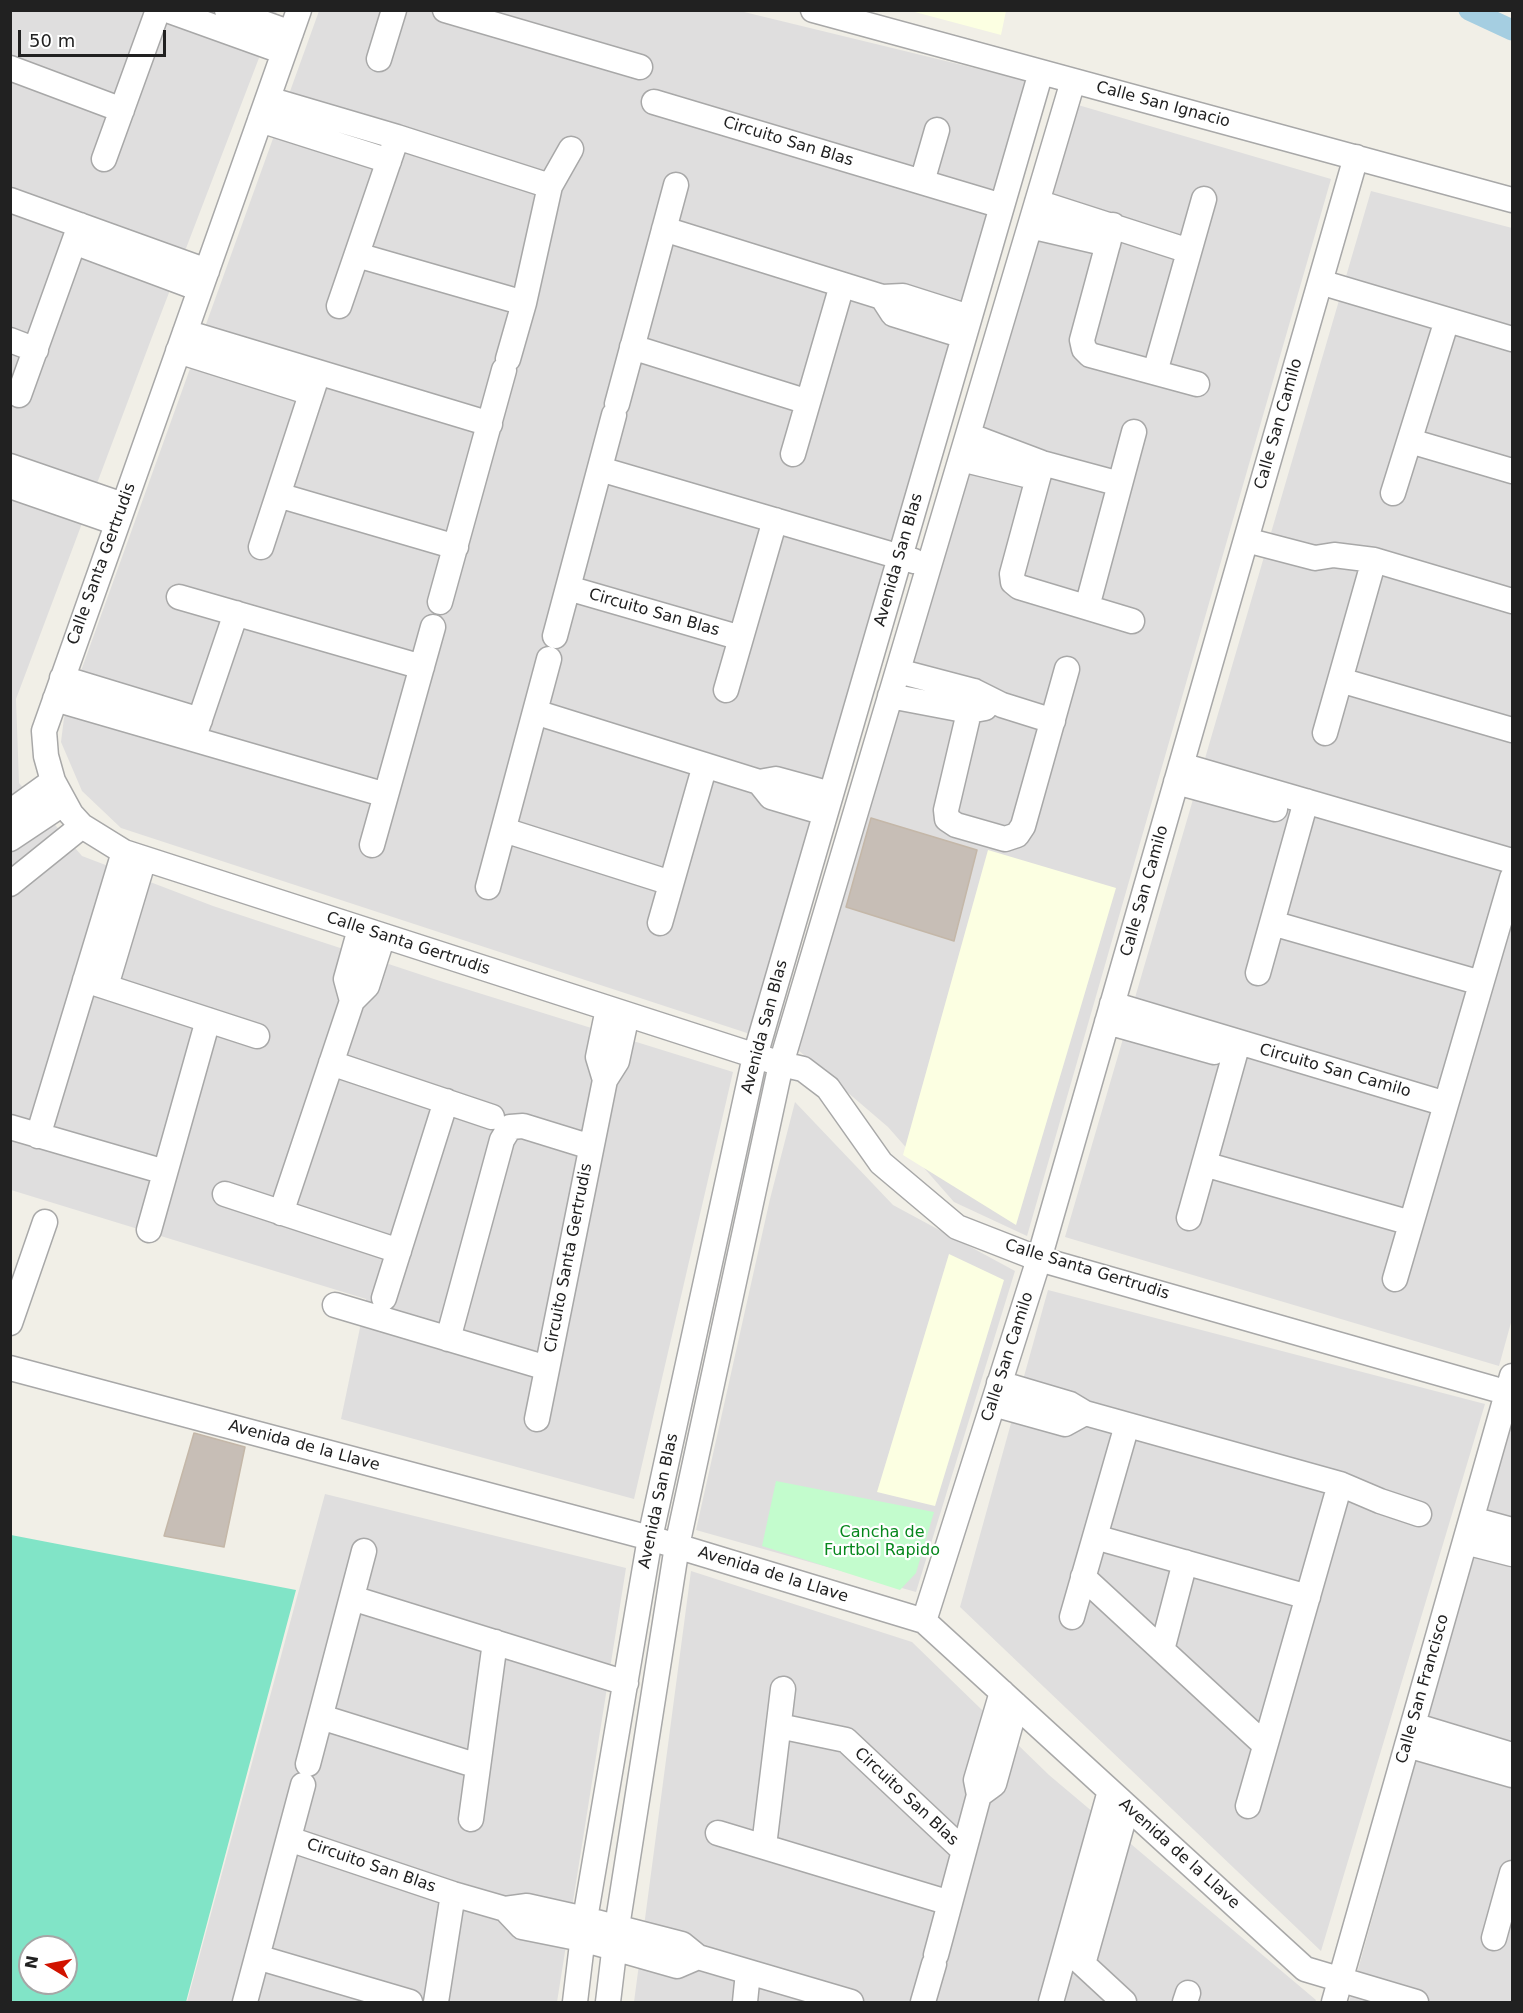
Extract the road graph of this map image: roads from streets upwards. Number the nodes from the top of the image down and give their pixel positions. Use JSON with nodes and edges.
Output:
{"nodes":[{"id":1,"x":158,"y":10,"type":"edge"},
{"id":2,"x":166,"y":10,"type":"edge"},
{"id":3,"x":227,"y":10,"type":"edge"},
{"id":4,"x":394,"y":10,"type":"edge"},
{"id":5,"x":445,"y":10,"type":"edge"},
{"id":6,"x":813,"y":10,"type":"edge"},
{"id":7,"x":291,"y":32,"type":"edge"},
{"id":8,"x":379,"y":59,"type":"dead end"},
{"id":9,"x":640,"y":67,"type":"dead end"},
{"id":10,"x":10,"y":68,"type":"edge"},
{"id":11,"x":1041,"y":72,"type":"junction"},
{"id":12,"x":1073,"y":81,"type":"junction"},
{"id":13,"x":654,"y":102,"type":"dead end"},
{"id":14,"x":122,"y":110,"type":"junction"},
{"id":15,"x":264,"y":110,"type":"junction"},
{"id":16,"x":937,"y":130,"type":"dead end"},
{"id":17,"x":397,"y":137,"type":"junction"},
{"id":18,"x":571,"y":149,"type":"dead end"},
{"id":19,"x":1356,"y":157,"type":"junction"},
{"id":20,"x":104,"y":159,"type":"dead end"},
{"id":21,"x":389,"y":160,"type":"junction"},
{"id":22,"x":922,"y":182,"type":"junction"},
{"id":23,"x":676,"y":185,"type":"dead end"},
{"id":24,"x":550,"y":186,"type":"junction"},
{"id":25,"x":1204,"y":199,"type":"dead end"},
{"id":26,"x":10,"y":200,"type":"edge"},
{"id":27,"x":1512,"y":200,"type":"edge"},
{"id":28,"x":1037,"y":202,"type":"junction"},
{"id":29,"x":1002,"y":206,"type":"junction"},
{"id":30,"x":1030,"y":226,"type":"junction"},
{"id":31,"x":664,"y":229,"type":"junction"},
{"id":32,"x":77,"y":234,"type":"junction"},
{"id":33,"x":1111,"y":235,"type":"junction"},
{"id":34,"x":1189,"y":251,"type":"junction"},
{"id":35,"x":357,"y":255,"type":"junction"},
{"id":36,"x":203,"y":280,"type":"junction"},
{"id":37,"x":842,"y":285,"type":"junction"},
{"id":38,"x":1318,"y":290,"type":"junction"},
{"id":39,"x":524,"y":303,"type":"junction"},
{"id":40,"x":339,"y":306,"type":"dead end"},
{"id":41,"x":967,"y":327,"type":"junction"},
{"id":42,"x":1444,"y":327,"type":"junction"},
{"id":43,"x":1512,"y":339,"type":"edge"},
{"id":44,"x":10,"y":340,"type":"edge"},
{"id":45,"x":181,"y":342,"type":"junction"},
{"id":46,"x":632,"y":347,"type":"junction"},
{"id":47,"x":36,"y":350,"type":"junction"},
{"id":48,"x":1155,"y":372,"type":"junction"},
{"id":49,"x":315,"y":383,"type":"junction"},
{"id":50,"x":1197,"y":384,"type":"dead end"},
{"id":51,"x":20,"y":395,"type":"dead end"},
{"id":52,"x":808,"y":402,"type":"junction"},
{"id":53,"x":490,"y":424,"type":"junction"},
{"id":54,"x":1134,"y":432,"type":"dead end"},
{"id":55,"x":968,"y":435,"type":"junction"},
{"id":56,"x":1410,"y":441,"type":"junction"},
{"id":57,"x":793,"y":454,"type":"dead end"},
{"id":58,"x":961,"y":459,"type":"junction"},
{"id":59,"x":10,"y":466,"type":"edge"},
{"id":60,"x":600,"y":469,"type":"junction"},
{"id":61,"x":1040,"y":470,"type":"junction"},
{"id":62,"x":1512,"y":471,"type":"edge"},
{"id":63,"x":1120,"y":484,"type":"junction"},
{"id":64,"x":10,"y":486,"type":"edge"},
{"id":65,"x":1393,"y":493,"type":"dead end"},
{"id":66,"x":278,"y":495,"type":"junction"},
{"id":67,"x":120,"y":514,"type":"junction"},
{"id":68,"x":772,"y":528,"type":"junction"},
{"id":69,"x":1248,"y":532,"type":"junction"},
{"id":70,"x":261,"y":547,"type":"dead end"},
{"id":71,"x":456,"y":547,"type":"junction"},
{"id":72,"x":1374,"y":560,"type":"junction"},
{"id":73,"x":897,"y":564,"type":"junction"},
{"id":74,"x":927,"y":573,"type":"junction"},
{"id":75,"x":568,"y":588,"type":"junction"},
{"id":76,"x":179,"y":597,"type":"dead end"},
{"id":77,"x":1512,"y":601,"type":"edge"},
{"id":78,"x":441,"y":602,"type":"dead end"},
{"id":79,"x":1086,"y":607,"type":"junction"},
{"id":80,"x":236,"y":613,"type":"junction"},
{"id":81,"x":1132,"y":621,"type":"dead end"},
{"id":82,"x":433,"y":627,"type":"dead end"},
{"id":83,"x":555,"y":636,"type":"dead end"},
{"id":84,"x":741,"y":638,"type":"junction"},
{"id":85,"x":549,"y":659,"type":"dead end"},
{"id":86,"x":422,"y":667,"type":"junction"},
{"id":87,"x":1067,"y":669,"type":"dead end"},
{"id":88,"x":898,"y":671,"type":"junction"},
{"id":89,"x":1340,"y":680,"type":"junction"},
{"id":90,"x":58,"y":688,"type":"junction"},
{"id":91,"x":726,"y":690,"type":"dead end"},
{"id":92,"x":890,"y":696,"type":"junction"},
{"id":93,"x":972,"y":701,"type":"junction"},
{"id":94,"x":535,"y":712,"type":"junction"},
{"id":95,"x":1053,"y":721,"type":"junction"},
{"id":96,"x":197,"y":729,"type":"junction"},
{"id":97,"x":1512,"y":730,"type":"edge"},
{"id":98,"x":1325,"y":733,"type":"dead end"},
{"id":99,"x":705,"y":765,"type":"junction"},
{"id":100,"x":1178,"y":773,"type":"junction"},
{"id":101,"x":53,"y":781,"type":"junction"},
{"id":102,"x":386,"y":795,"type":"junction"},
{"id":103,"x":828,"y":803,"type":"junction"},
{"id":104,"x":1304,"y":808,"type":"junction"},
{"id":105,"x":10,"y":812,"type":"edge"},
{"id":106,"x":72,"y":814,"type":"junction"},
{"id":107,"x":504,"y":830,"type":"junction"},
{"id":108,"x":10,"y":839,"type":"edge"},
{"id":109,"x":372,"y":845,"type":"dead end"},
{"id":110,"x":134,"y":856,"type":"junction"},
{"id":111,"x":1512,"y":861,"type":"edge"},
{"id":112,"x":10,"y":863,"type":"edge"},
{"id":113,"x":1512,"y":878,"type":"edge"},
{"id":114,"x":671,"y":883,"type":"junction"},
{"id":115,"x":10,"y":884,"type":"edge"},
{"id":116,"x":488,"y":887,"type":"dead end"},
{"id":117,"x":660,"y":923,"type":"dead end"},
{"id":118,"x":1272,"y":923,"type":"junction"},
{"id":119,"x":360,"y":929,"type":"junction"},
{"id":120,"x":383,"y":936,"type":"junction"},
{"id":121,"x":1258,"y":973,"type":"dead end"},
{"id":122,"x":96,"y":983,"type":"junction"},
{"id":123,"x":1481,"y":983,"type":"junction"},
{"id":124,"x":352,"y":1001,"type":"junction"},
{"id":125,"x":617,"y":1012,"type":"junction"},
{"id":126,"x":1109,"y":1013,"type":"junction"},
{"id":127,"x":208,"y":1020,"type":"junction"},
{"id":128,"x":257,"y":1036,"type":"dead end"},
{"id":129,"x":1236,"y":1050,"type":"junction"},
{"id":130,"x":754,"y":1056,"type":"junction"},
{"id":131,"x":331,"y":1063,"type":"junction"},
{"id":132,"x":781,"y":1064,"type":"junction"},
{"id":133,"x":446,"y":1101,"type":"junction"},
{"id":134,"x":1446,"y":1104,"type":"junction"},
{"id":135,"x":492,"y":1117,"type":"dead end"},
{"id":136,"x":10,"y":1127,"type":"edge"},
{"id":137,"x":38,"y":1136,"type":"junction"},
{"id":138,"x":591,"y":1147,"type":"junction"},
{"id":139,"x":1204,"y":1164,"type":"junction"},
{"id":140,"x":165,"y":1172,"type":"junction"},
{"id":141,"x":225,"y":1194,"type":"dead end"},
{"id":142,"x":281,"y":1213,"type":"junction"},
{"id":143,"x":1190,"y":1218,"type":"dead end"},
{"id":144,"x":45,"y":1222,"type":"dead end"},
{"id":145,"x":1411,"y":1223,"type":"junction"},
{"id":146,"x":149,"y":1230,"type":"dead end"},
{"id":147,"x":399,"y":1251,"type":"junction"},
{"id":148,"x":1039,"y":1259,"type":"junction"},
{"id":149,"x":1395,"y":1278,"type":"dead end"},
{"id":150,"x":384,"y":1298,"type":"dead end"},
{"id":151,"x":335,"y":1305,"type":"dead end"},
{"id":152,"x":10,"y":1323,"type":"edge"},
{"id":153,"x":448,"y":1339,"type":"junction"},
{"id":154,"x":10,"y":1368,"type":"edge"},
{"id":155,"x":546,"y":1368,"type":"junction"},
{"id":156,"x":1511,"y":1387,"type":"edge"},
{"id":157,"x":996,"y":1394,"type":"junction"},
{"id":158,"x":537,"y":1419,"type":"dead end"},
{"id":159,"x":1127,"y":1425,"type":"junction"},
{"id":160,"x":1340,"y":1484,"type":"junction"},
{"id":161,"x":1419,"y":1514,"type":"dead end"},
{"id":162,"x":1469,"y":1530,"type":"junction"},
{"id":163,"x":1512,"y":1530,"type":"edge"},
{"id":164,"x":1095,"y":1537,"type":"junction"},
{"id":165,"x":650,"y":1538,"type":"junction"},
{"id":166,"x":677,"y":1546,"type":"junction"},
{"id":167,"x":364,"y":1551,"type":"dead end"},
{"id":168,"x":1512,"y":1554,"type":"edge"},
{"id":169,"x":1185,"y":1562,"type":"junction"},
{"id":170,"x":1083,"y":1577,"type":"junction"},
{"id":171,"x":1308,"y":1597,"type":"junction"},
{"id":172,"x":352,"y":1598,"type":"junction"},
{"id":173,"x":1071,"y":1617,"type":"dead end"},
{"id":174,"x":924,"y":1621,"type":"junction"},
{"id":175,"x":495,"y":1642,"type":"junction"},
{"id":176,"x":1162,"y":1650,"type":"junction"},
{"id":177,"x":626,"y":1683,"type":"junction"},
{"id":178,"x":783,"y":1689,"type":"dead end"},
{"id":179,"x":1009,"y":1698,"type":"junction"},
{"id":180,"x":321,"y":1717,"type":"junction"},
{"id":181,"x":779,"y":1726,"type":"junction"},
{"id":182,"x":1410,"y":1735,"type":"junction"},
{"id":183,"x":1265,"y":1745,"type":"junction"},
{"id":184,"x":1512,"y":1755,"type":"edge"},
{"id":185,"x":478,"y":1766,"type":"junction"},
{"id":186,"x":1512,"y":1775,"type":"edge"},
{"id":187,"x":1110,"y":1791,"type":"junction"},
{"id":188,"x":1248,"y":1806,"type":"dead end"},
{"id":189,"x":1127,"y":1807,"type":"junction"},
{"id":190,"x":471,"y":1819,"type":"dead end"},
{"id":191,"x":718,"y":1833,"type":"dead end"},
{"id":192,"x":288,"y":1839,"type":"junction"},
{"id":193,"x":764,"y":1846,"type":"junction"},
{"id":194,"x":964,"y":1851,"type":"junction"},
{"id":195,"x":1511,"y":1885,"type":"edge"},
{"id":196,"x":453,"y":1894,"type":"junction"},
{"id":197,"x":950,"y":1903,"type":"junction"},
{"id":198,"x":584,"y":1929,"type":"junction"},
{"id":199,"x":616,"y":1938,"type":"junction"},
{"id":200,"x":1494,"y":1938,"type":"dead end"},
{"id":201,"x":1075,"y":1956,"type":"junction"},
{"id":202,"x":257,"y":1957,"type":"junction"},
{"id":203,"x":748,"y":1972,"type":"junction"},
{"id":204,"x":1337,"y":1991,"type":"edge"},
{"id":205,"x":245,"y":2002,"type":"edge"},
{"id":206,"x":410,"y":2002,"type":"edge"},
{"id":207,"x":436,"y":2002,"type":"edge"},
{"id":208,"x":575,"y":2002,"type":"edge"},
{"id":209,"x":608,"y":2002,"type":"edge"},
{"id":210,"x":744,"y":2002,"type":"edge"},
{"id":211,"x":851,"y":2002,"type":"edge"},
{"id":212,"x":923,"y":2002,"type":"edge"},
{"id":213,"x":1051,"y":2002,"type":"edge"},
{"id":214,"x":1125,"y":2002,"type":"edge"},
{"id":215,"x":1416,"y":2002,"type":"edge"}],
"edges":[{"from":1,"to":14,"type":"street"},
{"from":2,"to":7,"type":"street"},
{"from":3,"to":7,"type":"street"},
{"from":4,"to":8,"type":"street"},
{"from":5,"to":9,"type":"street"},
{"from":6,"to":11,"type":"street","name":"Calle San Ignacio"},
{"from":7,"to":15,"type":"street","name":"Calle Santa Gertrudis"},
{"from":10,"to":14,"type":"street"},
{"from":11,"to":12,"type":"street","name":"Calle San Ignacio"},
{"from":11,"to":29,"type":"street","name":"Avenida San Blas"},
{"from":12,"to":19,"type":"street","name":"Calle San Ignacio"},
{"from":12,"to":28,"type":"street","name":"Avenida San Blas"},
{"from":13,"to":22,"type":"street","name":"Circuito San Blas"},
{"from":14,"to":20,"type":"street"},
{"from":15,"to":17,"type":"street"},
{"from":15,"to":21,"type":"street"},
{"from":15,"to":36,"type":"street","name":"Calle Santa Gertrudis"},
{"from":16,"to":22,"type":"street"},
{"from":17,"to":21,"type":"street"},
{"from":17,"to":24,"type":"street"},
{"from":18,"to":24,"type":"street"},
{"from":19,"to":27,"type":"street","name":"Calle San Ignacio"},
{"from":19,"to":38,"type":"street","name":"Calle San Camilo"},
{"from":21,"to":35,"type":"street"},
{"from":22,"to":29,"type":"street","name":"Circuito San Blas"},
{"from":23,"to":31,"type":"street","name":"Circuito San Blas"},
{"from":24,"to":39,"type":"street"},
{"from":25,"to":34,"type":"street"},
{"from":26,"to":32,"type":"street"},
{"from":28,"to":30,"type":"street","name":"Avenida San Blas"},
{"from":28,"to":33,"type":"street"},
{"from":29,"to":41,"type":"street","name":"Avenida San Blas"},
{"from":30,"to":33,"type":"street"},
{"from":30,"to":55,"type":"street","name":"Avenida San Blas"},
{"from":31,"to":37,"type":"street"},
{"from":31,"to":46,"type":"street","name":"Circuito San Blas"},
{"from":32,"to":36,"type":"street"},
{"from":32,"to":47,"type":"street"},
{"from":33,"to":34,"type":"street"},
{"from":33,"to":48,"type":"street"},
{"from":34,"to":48,"type":"street"},
{"from":35,"to":39,"type":"street"},
{"from":35,"to":40,"type":"street"},
{"from":36,"to":45,"type":"street","name":"Calle Santa Gertrudis"},
{"from":37,"to":41,"type":"street"},
{"from":37,"to":52,"type":"street"},
{"from":38,"to":42,"type":"street"},
{"from":38,"to":69,"type":"street","name":"Calle San Camilo"},
{"from":39,"to":53,"type":"street"},
{"from":41,"to":73,"type":"street","name":"Avenida San Blas"},
{"from":42,"to":43,"type":"street"},
{"from":42,"to":56,"type":"street"},
{"from":44,"to":47,"type":"street"},
{"from":45,"to":49,"type":"street"},
{"from":45,"to":67,"type":"street","name":"Calle Santa Gertrudis"},
{"from":46,"to":52,"type":"street"},
{"from":46,"to":60,"type":"street","name":"Circuito San Blas"},
{"from":47,"to":51,"type":"street"},
{"from":48,"to":50,"type":"street"},
{"from":49,"to":53,"type":"street"},
{"from":49,"to":66,"type":"street"},
{"from":52,"to":57,"type":"street"},
{"from":53,"to":71,"type":"street"},
{"from":54,"to":63,"type":"street"},
{"from":55,"to":58,"type":"street","name":"Avenida San Blas"},
{"from":55,"to":61,"type":"street"},
{"from":56,"to":62,"type":"street"},
{"from":56,"to":65,"type":"street"},
{"from":58,"to":61,"type":"street"},
{"from":58,"to":74,"type":"street","name":"Avenida San Blas"},
{"from":59,"to":67,"type":"street"},
{"from":60,"to":68,"type":"street"},
{"from":60,"to":75,"type":"street","name":"Circuito San Blas"},
{"from":61,"to":63,"type":"street"},
{"from":61,"to":79,"type":"street"},
{"from":63,"to":79,"type":"street"},
{"from":64,"to":67,"type":"street"},
{"from":66,"to":70,"type":"street"},
{"from":66,"to":71,"type":"street"},
{"from":67,"to":90,"type":"street","name":"Calle Santa Gertrudis"},
{"from":68,"to":73,"type":"street"},
{"from":68,"to":84,"type":"street","name":"Circuito San Blas"},
{"from":69,"to":72,"type":"street"},
{"from":69,"to":100,"type":"street","name":"Calle San Camilo"},
{"from":71,"to":78,"type":"street"},
{"from":72,"to":77,"type":"street"},
{"from":72,"to":89,"type":"street"},
{"from":73,"to":74,"type":"street"},
{"from":73,"to":103,"type":"street","name":"Avenida San Blas"},
{"from":74,"to":88,"type":"street","name":"Avenida San Blas"},
{"from":75,"to":83,"type":"street","name":"Circuito San Blas"},
{"from":75,"to":84,"type":"street","name":"Circuito San Blas"},
{"from":76,"to":80,"type":"street"},
{"from":79,"to":81,"type":"street"},
{"from":80,"to":86,"type":"street"},
{"from":80,"to":96,"type":"street"},
{"from":82,"to":86,"type":"street"},
{"from":84,"to":91,"type":"street","name":"Circuito San Blas"},
{"from":85,"to":94,"type":"street"},
{"from":86,"to":102,"type":"street"},
{"from":87,"to":95,"type":"street"},
{"from":88,"to":92,"type":"street","name":"Avenida San Blas"},
{"from":88,"to":93,"type":"street"},
{"from":89,"to":97,"type":"street"},
{"from":89,"to":98,"type":"street"},
{"from":90,"to":96,"type":"street"},
{"from":90,"to":101,"type":"street","name":"Calle Santa Gertrudis"},
{"from":92,"to":93,"type":"street"},
{"from":92,"to":132,"type":"street","name":"Avenida San Blas"},
{"from":93,"to":95,"type":"street"},
{"from":93,"to":95,"type":"street"},
{"from":94,"to":99,"type":"street"},
{"from":94,"to":107,"type":"street"},
{"from":96,"to":102,"type":"street"},
{"from":99,"to":103,"type":"street"},
{"from":99,"to":114,"type":"street"},
{"from":100,"to":104,"type":"street"},
{"from":100,"to":126,"type":"street","name":"Calle San Camilo"},
{"from":101,"to":105,"type":"street"},
{"from":101,"to":106,"type":"street","name":"Calle Santa Gertrudis"},
{"from":102,"to":109,"type":"street"},
{"from":103,"to":130,"type":"street","name":"Avenida San Blas"},
{"from":104,"to":111,"type":"street"},
{"from":104,"to":118,"type":"street"},
{"from":106,"to":108,"type":"street"},
{"from":106,"to":110,"type":"street","name":"Calle Santa Gertrudis"},
{"from":106,"to":112,"type":"street"},
{"from":106,"to":115,"type":"street"},
{"from":107,"to":114,"type":"street"},
{"from":107,"to":116,"type":"street"},
{"from":110,"to":119,"type":"street","name":"Calle Santa Gertrudis"},
{"from":110,"to":122,"type":"street"},
{"from":113,"to":123,"type":"street"},
{"from":114,"to":117,"type":"street"},
{"from":118,"to":121,"type":"street"},
{"from":118,"to":123,"type":"street"},
{"from":119,"to":120,"type":"street","name":"Calle Santa Gertrudis"},
{"from":119,"to":124,"type":"street"},
{"from":120,"to":124,"type":"street"},
{"from":120,"to":125,"type":"street","name":"Calle Santa Gertrudis"},
{"from":122,"to":127,"type":"street"},
{"from":122,"to":137,"type":"street"},
{"from":123,"to":134,"type":"street"},
{"from":124,"to":131,"type":"street"},
{"from":125,"to":130,"type":"street","name":"Calle Santa Gertrudis"},
{"from":125,"to":138,"type":"street","name":"Circuito Santa Gertrudis"},
{"from":126,"to":129,"type":"street","name":"Circuito San Camilo"},
{"from":126,"to":148,"type":"street","name":"Calle San Camilo"},
{"from":127,"to":128,"type":"street"},
{"from":127,"to":140,"type":"street"},
{"from":129,"to":134,"type":"street","name":"Circuito San Camilo"},
{"from":129,"to":139,"type":"street","name":"Circuito San Camilo"},
{"from":130,"to":132,"type":"street","name":"Calle Santa Gertrudis"},
{"from":130,"to":165,"type":"street","name":"Avenida San Blas"},
{"from":131,"to":133,"type":"street"},
{"from":131,"to":142,"type":"street"},
{"from":132,"to":148,"type":"street","name":"Calle Santa Gertrudis"},
{"from":132,"to":166,"type":"street","name":"Avenida San Blas"},
{"from":133,"to":135,"type":"street"},
{"from":133,"to":147,"type":"street"},
{"from":134,"to":145,"type":"street"},
{"from":136,"to":137,"type":"street"},
{"from":137,"to":140,"type":"street"},
{"from":138,"to":153,"type":"street","name":"Circuito Santa Gertrudis"},
{"from":138,"to":155,"type":"street","name":"Circuito Santa Gertrudis"},
{"from":139,"to":143,"type":"street","name":"Circuito San Camilo"},
{"from":139,"to":145,"type":"street"},
{"from":140,"to":146,"type":"street"},
{"from":141,"to":142,"type":"street"},
{"from":142,"to":147,"type":"street"},
{"from":144,"to":152,"type":"street"},
{"from":145,"to":149,"type":"street"},
{"from":147,"to":150,"type":"street"},
{"from":148,"to":156,"type":"street","name":"Calle Santa Gertrudis"},
{"from":148,"to":157,"type":"street","name":"Calle San Camilo"},
{"from":151,"to":153,"type":"street","name":"Circuito Santa Gertrudis"},
{"from":153,"to":155,"type":"street","name":"Circuito Santa Gertrudis"},
{"from":154,"to":165,"type":"street","name":"Avenida de la Llave"},
{"from":155,"to":158,"type":"street","name":"Circuito Santa Gertrudis"},
{"from":156,"to":162,"type":"street","name":"Calle San Francisco"},
{"from":157,"to":159,"type":"street"},
{"from":157,"to":174,"type":"street","name":"Calle San Camilo"},
{"from":159,"to":160,"type":"street"},
{"from":159,"to":164,"type":"street"},
{"from":160,"to":161,"type":"street"},
{"from":160,"to":171,"type":"street"},
{"from":162,"to":163,"type":"street"},
{"from":162,"to":168,"type":"street"},
{"from":162,"to":182,"type":"street","name":"Calle San Francisco"},
{"from":164,"to":169,"type":"street"},
{"from":164,"to":170,"type":"street"},
{"from":165,"to":166,"type":"street","name":"Avenida de la Llave"},
{"from":165,"to":177,"type":"street","name":"Avenida San Blas"},
{"from":166,"to":174,"type":"street","name":"Avenida de la Llave"},
{"from":166,"to":199,"type":"street","name":"Avenida San Blas"},
{"from":167,"to":172,"type":"street","name":"Circuito San Blas"},
{"from":169,"to":171,"type":"street"},
{"from":169,"to":176,"type":"street"},
{"from":170,"to":173,"type":"street"},
{"from":170,"to":176,"type":"street"},
{"from":171,"to":183,"type":"street"},
{"from":172,"to":175,"type":"street"},
{"from":172,"to":180,"type":"street","name":"Circuito San Blas"},
{"from":174,"to":179,"type":"street","name":"Avenida de la Llave"},
{"from":175,"to":177,"type":"street"},
{"from":175,"to":185,"type":"street"},
{"from":176,"to":183,"type":"street"},
{"from":177,"to":198,"type":"street","name":"Avenida San Blas"},
{"from":178,"to":181,"type":"street"},
{"from":179,"to":187,"type":"street","name":"Avenida de la Llave"},
{"from":179,"to":194,"type":"street","name":"Circuito San Blas"},
{"from":180,"to":185,"type":"street"},
{"from":180,"to":192,"type":"street","name":"Circuito San Blas"},
{"from":181,"to":193,"type":"street"},
{"from":181,"to":194,"type":"street","name":"Circuito San Blas"},
{"from":182,"to":184,"type":"street"},
{"from":182,"to":186,"type":"street"},
{"from":182,"to":204,"type":"street","name":"Calle San Francisco"},
{"from":183,"to":188,"type":"street"},
{"from":185,"to":190,"type":"street"},
{"from":187,"to":189,"type":"street","name":"Avenida de la Llave"},
{"from":187,"to":201,"type":"street"},
{"from":189,"to":201,"type":"street"},
{"from":189,"to":204,"type":"street","name":"Avenida de la Llave"},
{"from":191,"to":193,"type":"street"},
{"from":192,"to":196,"type":"street","name":"Circuito San Blas"},
{"from":192,"to":202,"type":"street","name":"Circuito San Blas"},
{"from":193,"to":197,"type":"street"},
{"from":194,"to":197,"type":"street","name":"Circuito San Blas"},
{"from":195,"to":200,"type":"street"},
{"from":196,"to":198,"type":"street","name":"Circuito San Blas"},
{"from":196,"to":207,"type":"street","name":"Circuito San Blas"},
{"from":197,"to":212,"type":"street","name":"Circuito San Blas"},
{"from":198,"to":199,"type":"street","name":"Circuito San Blas"},
{"from":198,"to":208,"type":"street","name":"Avenida San Blas"},
{"from":199,"to":203,"type":"street","name":"Circuito San Blas"},
{"from":199,"to":209,"type":"street","name":"Avenida San Blas"},
{"from":201,"to":213,"type":"street"},
{"from":201,"to":214,"type":"street"},
{"from":202,"to":205,"type":"street","name":"Circuito San Blas"},
{"from":202,"to":206,"type":"street"},
{"from":203,"to":210,"type":"street"},
{"from":203,"to":211,"type":"street","name":"Circuito San Blas"},
{"from":204,"to":215,"type":"street","name":"Avenida de la Llave"}]}
